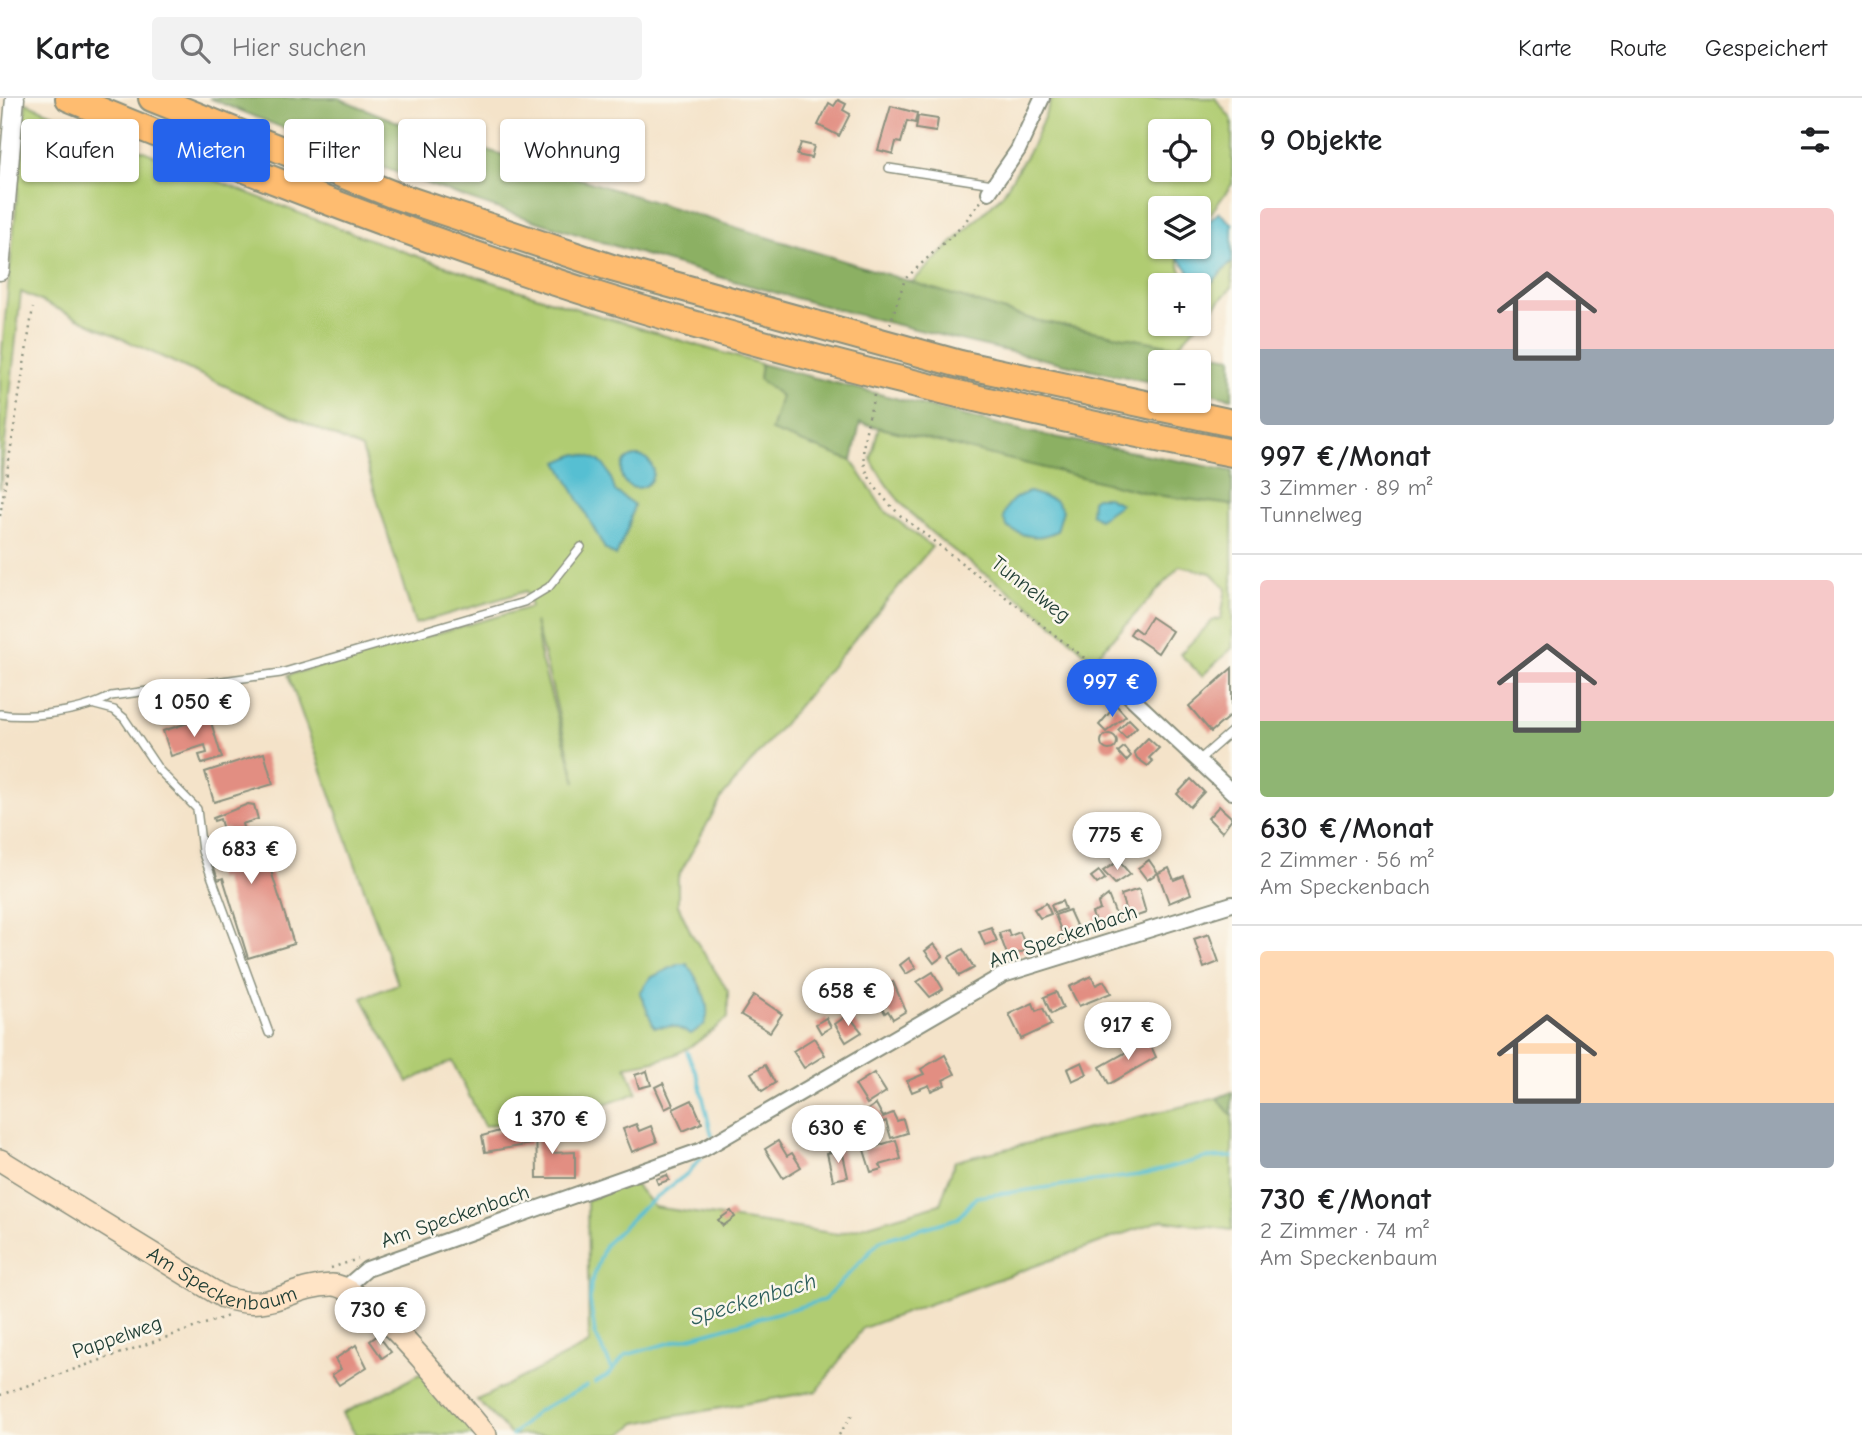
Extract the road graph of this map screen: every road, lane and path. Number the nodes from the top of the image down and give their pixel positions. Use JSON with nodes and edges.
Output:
{"nodes":[{"id":1,"x":69,"y":98,"type":"edge"},
{"id":2,"x":152,"y":98,"type":"edge"},
{"id":3,"x":1042,"y":98,"type":"edge"},
{"id":4,"x":14,"y":104,"type":"edge"},
{"id":5,"x":889,"y":168,"type":"dead end"},
{"id":6,"x":991,"y":188,"type":"junction"},
{"id":7,"x":0,"y":271,"type":"edge"},
{"id":8,"x":33,"y":308,"type":"dead end"},
{"id":9,"x":890,"y":324,"type":"dead end"},
{"id":10,"x":874,"y":395,"type":"dead end"},
{"id":11,"x":1232,"y":423,"type":"edge"},
{"id":12,"x":1232,"y":453,"type":"edge"},
{"id":13,"x":0,"y":516,"type":"edge"},
{"id":14,"x":581,"y":547,"type":"dead end"},
{"id":15,"x":1105,"y":674,"type":"joint"},
{"id":16,"x":95,"y":705,"type":"junction"},
{"id":17,"x":0,"y":714,"type":"edge"},
{"id":18,"x":1232,"y":731,"type":"edge"},
{"id":19,"x":1198,"y":761,"type":"junction"},
{"id":20,"x":1232,"y":792,"type":"edge"},
{"id":21,"x":1232,"y":904,"type":"edge"},
{"id":22,"x":269,"y":1033,"type":"dead end"},
{"id":23,"x":0,"y":1160,"type":"edge"},
{"id":24,"x":348,"y":1263,"type":"dead end"},
{"id":25,"x":324,"y":1270,"type":"dead end"},
{"id":26,"x":346,"y":1287,"type":"junction"},
{"id":27,"x":240,"y":1303,"type":"junction"},
{"id":28,"x":0,"y":1395,"type":"edge"},
{"id":29,"x":854,"y":1412,"type":"dead end"},
{"id":30,"x":486,"y":1435,"type":"edge"},
{"id":31,"x":839,"y":1435,"type":"edge"}],
"edges":[{"from":1,"to":12,"type":"highway"},
{"from":2,"to":11,"type":"highway"},
{"from":3,"to":6,"type":"street"},
{"from":4,"to":7,"type":"street"},
{"from":5,"to":6,"type":"lane"},
{"from":6,"to":9,"type":"path"},
{"from":8,"to":13,"type":"path"},
{"from":10,"to":15,"type":"path","name":"Tunnelweg"},
{"from":14,"to":16,"type":"lane"},
{"from":15,"to":19,"type":"street"},
{"from":16,"to":17,"type":"lane"},
{"from":16,"to":22,"type":"lane"},
{"from":18,"to":19,"type":"lane"},
{"from":19,"to":20,"type":"street"},
{"from":21,"to":26,"type":"street","name":"Am Speckenbach"},
{"from":23,"to":27,"type":"main road","name":"Am Speckenbaum"},
{"from":24,"to":25,"type":"path"},
{"from":26,"to":27,"type":"main road","name":"Am Speckenbaum"},
{"from":26,"to":30,"type":"main road"},
{"from":27,"to":28,"type":"path","name":"Pappelweg"},
{"from":29,"to":31,"type":"path"}]}
